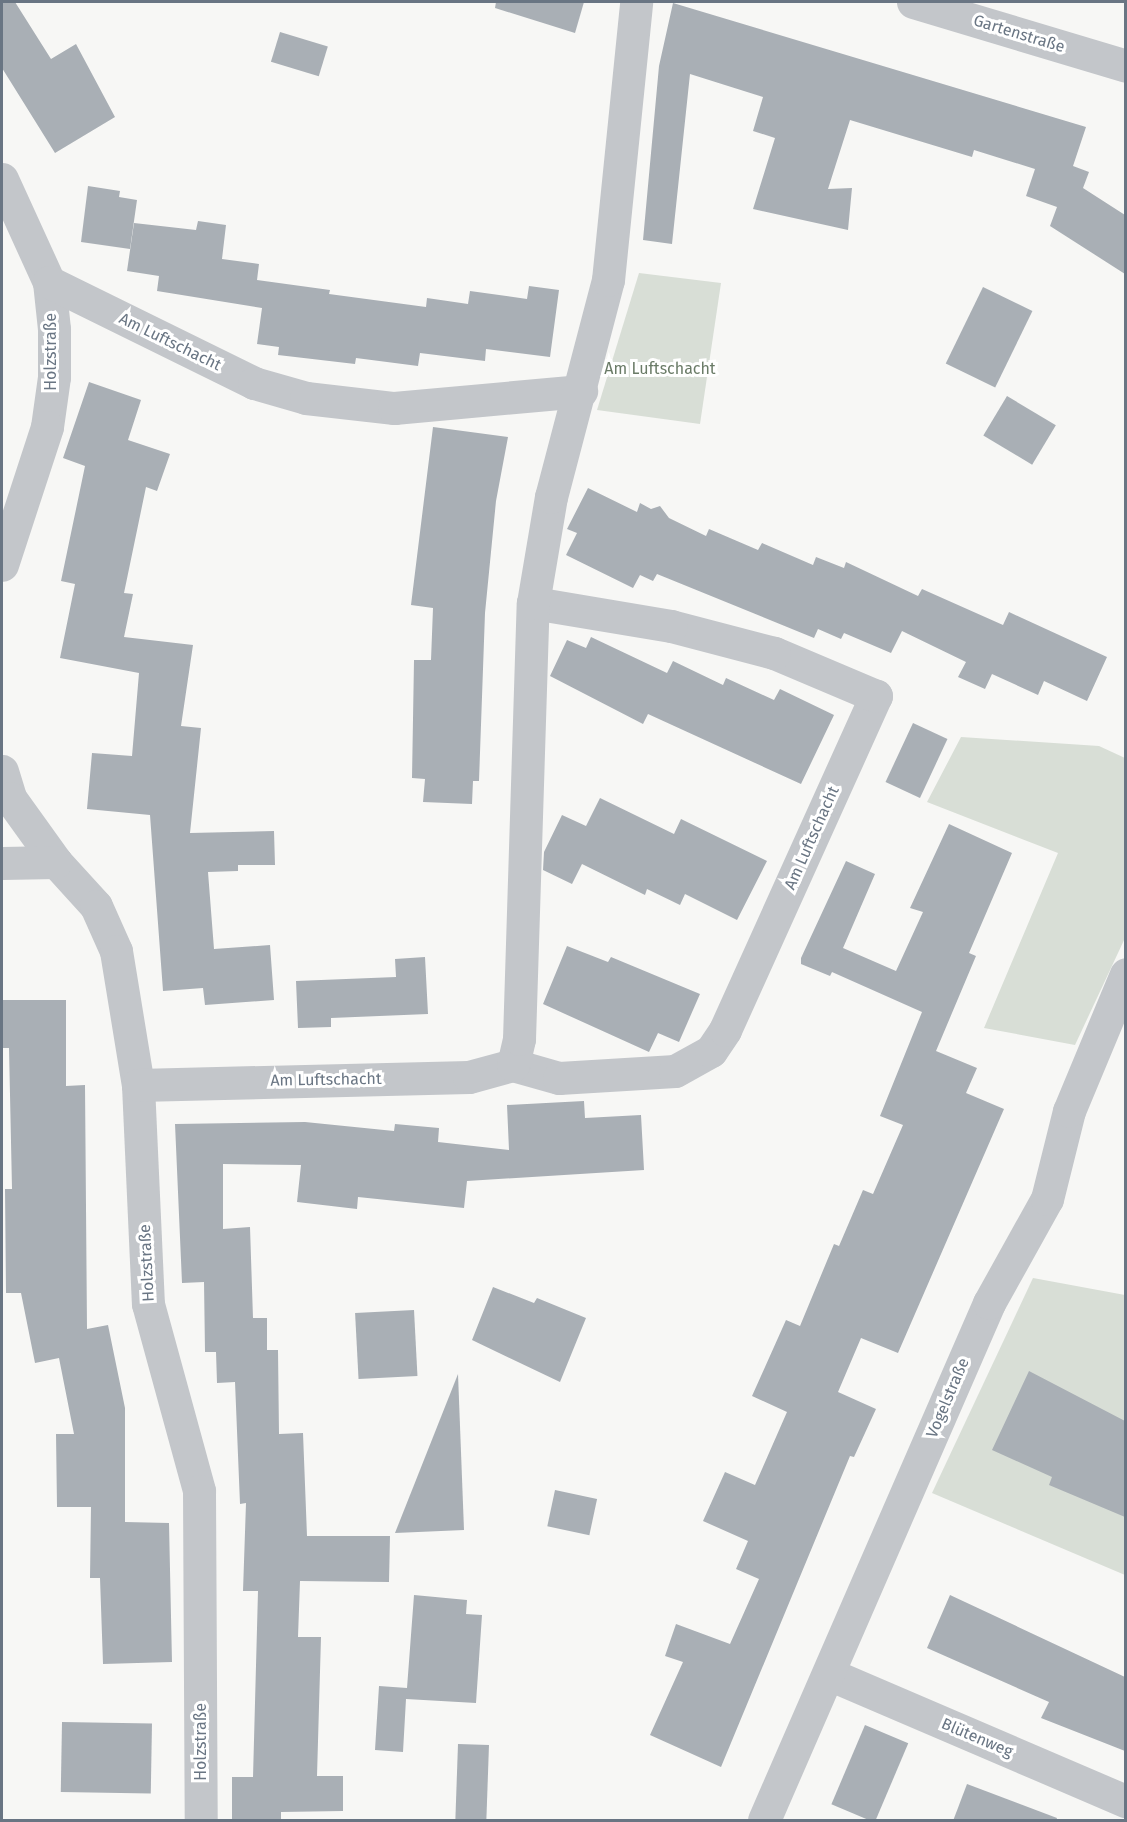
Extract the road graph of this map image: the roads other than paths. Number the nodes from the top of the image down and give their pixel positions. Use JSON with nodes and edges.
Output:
{"nodes":[{"id":1,"x":636,"y":2,"type":"edge"},
{"id":2,"x":913,"y":2,"type":"edge"},
{"id":3,"x":1125,"y":66,"type":"edge"},
{"id":4,"x":2,"y":179,"type":"edge"},
{"id":5,"x":49,"y":282,"type":"junction"},
{"id":6,"x":581,"y":391,"type":"junction"},
{"id":7,"x":2,"y":565,"type":"edge"},
{"id":8,"x":533,"y":603,"type":"junction"},
{"id":9,"x":2,"y":771,"type":"edge"},
{"id":10,"x":56,"y":862,"type":"junction"},
{"id":11,"x":2,"y":863,"type":"edge"},
{"id":12,"x":1125,"y":974,"type":"edge"},
{"id":13,"x":513,"y":1065,"type":"junction"},
{"id":14,"x":138,"y":1085,"type":"junction"},
{"id":15,"x":830,"y":1674,"type":"junction"},
{"id":16,"x":1125,"y":1801,"type":"edge"},
{"id":17,"x":201,"y":1821,"type":"edge"},
{"id":18,"x":764,"y":1821,"type":"edge"}],
"edges":[{"from":1,"to":6,"type":"street"},
{"from":2,"to":3,"type":"street","name":"Gartenstraße"},
{"from":4,"to":5,"type":"street","name":"Holzstraße"},
{"from":5,"to":6,"type":"street","name":"Am Luftschacht"},
{"from":5,"to":7,"type":"street","name":"Holzstraße"},
{"from":6,"to":8,"type":"street"},
{"from":8,"to":13,"type":"street"},
{"from":8,"to":13,"type":"street","name":"Am Luftschacht"},
{"from":9,"to":10,"type":"street","name":"Holzstraße"},
{"from":10,"to":11,"type":"street"},
{"from":10,"to":14,"type":"street","name":"Holzstraße"},
{"from":12,"to":15,"type":"street","name":"Vogelstraße"},
{"from":13,"to":14,"type":"street","name":"Am Luftschacht"},
{"from":14,"to":17,"type":"street","name":"Holzstraße"},
{"from":15,"to":16,"type":"street","name":"Blütenweg"},
{"from":15,"to":18,"type":"street","name":"Vogelstraße"}]}
